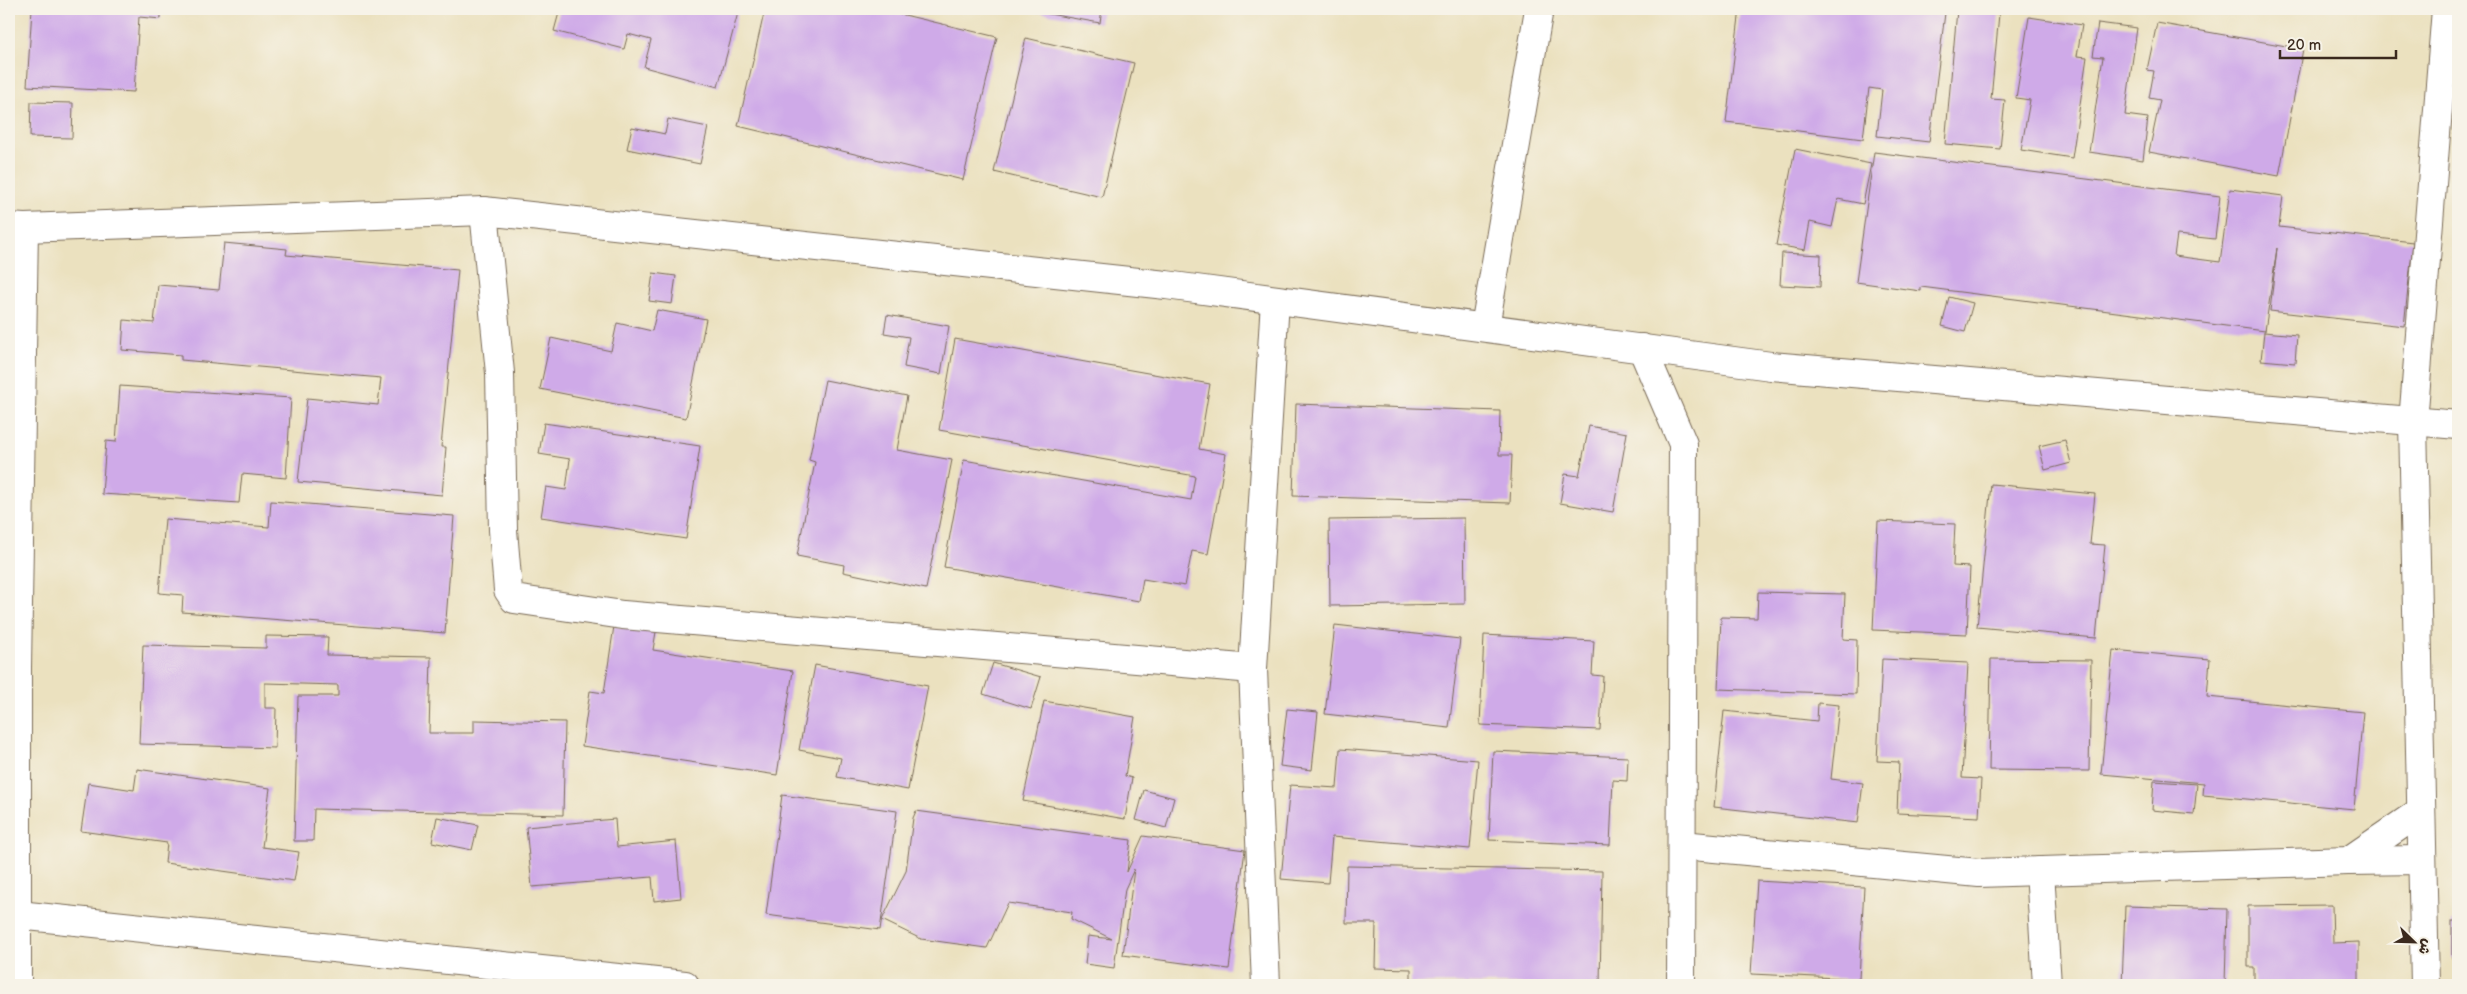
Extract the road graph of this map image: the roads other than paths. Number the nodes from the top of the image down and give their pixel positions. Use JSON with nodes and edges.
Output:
{"nodes":[{"id":1,"x":1539,"y":9,"type":"edge"},
{"id":2,"x":2450,"y":14,"type":"edge"},
{"id":3,"x":484,"y":211,"type":"junction"},
{"id":4,"x":16,"y":228,"type":"edge"},
{"id":5,"x":1275,"y":300,"type":"junction"},
{"id":6,"x":1485,"y":327,"type":"junction"},
{"id":7,"x":1642,"y":348,"type":"junction"},
{"id":8,"x":2413,"y":422,"type":"junction"},
{"id":9,"x":2458,"y":425,"type":"edge"},
{"id":10,"x":13,"y":668,"type":"edge"},
{"id":11,"x":1253,"y":669,"type":"junction"},
{"id":12,"x":2421,"y":811,"type":"junction"},
{"id":13,"x":1682,"y":844,"type":"junction"},
{"id":14,"x":2422,"y":860,"type":"junction"},
{"id":15,"x":2348,"y":861,"type":"junction"},
{"id":16,"x":2040,"y":871,"type":"junction"},
{"id":17,"x":13,"y":914,"type":"edge"},
{"id":18,"x":18,"y":985,"type":"edge"},
{"id":19,"x":685,"y":985,"type":"edge"},
{"id":20,"x":1266,"y":985,"type":"edge"},
{"id":21,"x":1681,"y":985,"type":"edge"},
{"id":22,"x":2046,"y":985,"type":"edge"},
{"id":23,"x":2425,"y":985,"type":"edge"}],
"edges":[{"from":1,"to":6,"type":"street"},
{"from":2,"to":8,"type":"street"},
{"from":3,"to":4,"type":"street"},
{"from":3,"to":5,"type":"street"},
{"from":3,"to":11,"type":"street"},
{"from":4,"to":10,"type":"street"},
{"from":5,"to":6,"type":"street"},
{"from":5,"to":11,"type":"street"},
{"from":6,"to":7,"type":"street"},
{"from":7,"to":8,"type":"street"},
{"from":7,"to":13,"type":"street"},
{"from":8,"to":9,"type":"street"},
{"from":8,"to":12,"type":"street"},
{"from":10,"to":17,"type":"street"},
{"from":11,"to":20,"type":"street"},
{"from":12,"to":14,"type":"street"},
{"from":12,"to":15,"type":"street"},
{"from":13,"to":16,"type":"street"},
{"from":13,"to":21,"type":"street"},
{"from":14,"to":15,"type":"street"},
{"from":14,"to":23,"type":"street"},
{"from":15,"to":16,"type":"street"},
{"from":16,"to":22,"type":"street"},
{"from":17,"to":18,"type":"street"},
{"from":17,"to":19,"type":"street"}]}
